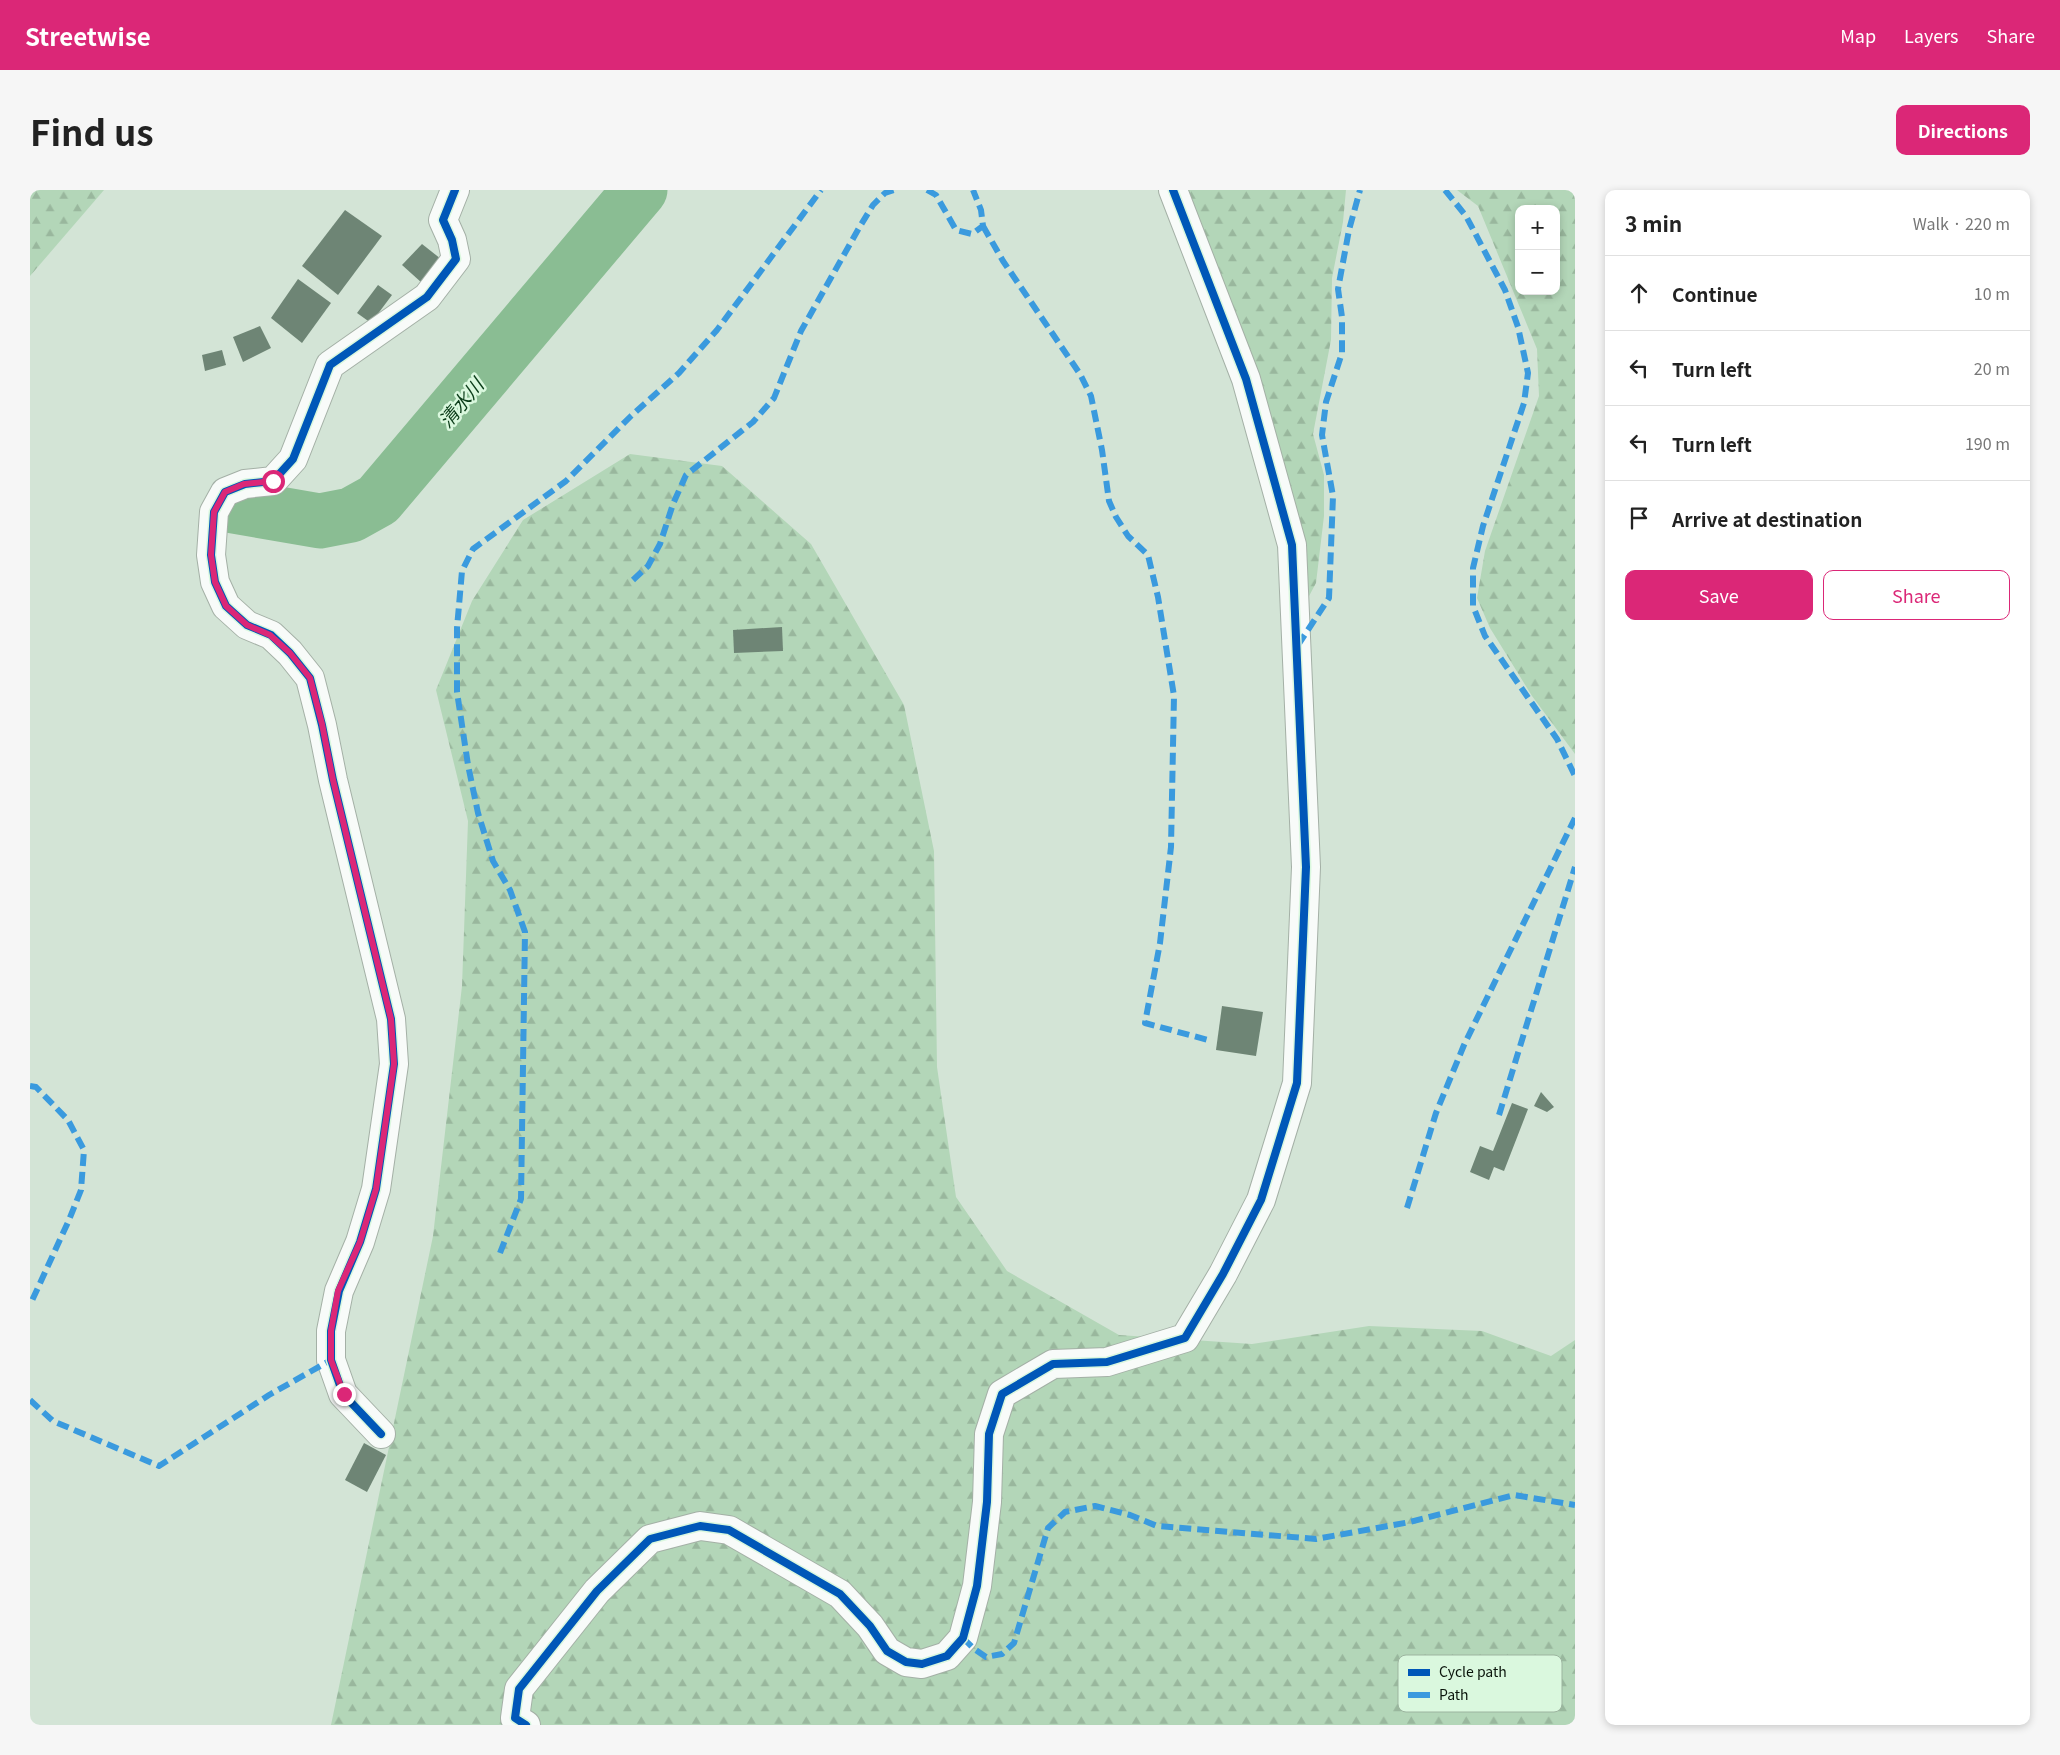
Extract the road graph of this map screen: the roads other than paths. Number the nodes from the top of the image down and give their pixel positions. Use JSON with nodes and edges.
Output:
{"nodes":[{"id":1,"x":455,"y":190,"type":"edge"},
{"id":2,"x":1173,"y":190,"type":"edge"},
{"id":3,"x":381,"y":1434,"type":"dead end"},
{"id":4,"x":526,"y":1725,"type":"edge"}],
"edges":[{"from":1,"to":3,"type":"street"},
{"from":2,"to":4,"type":"street"}]}
